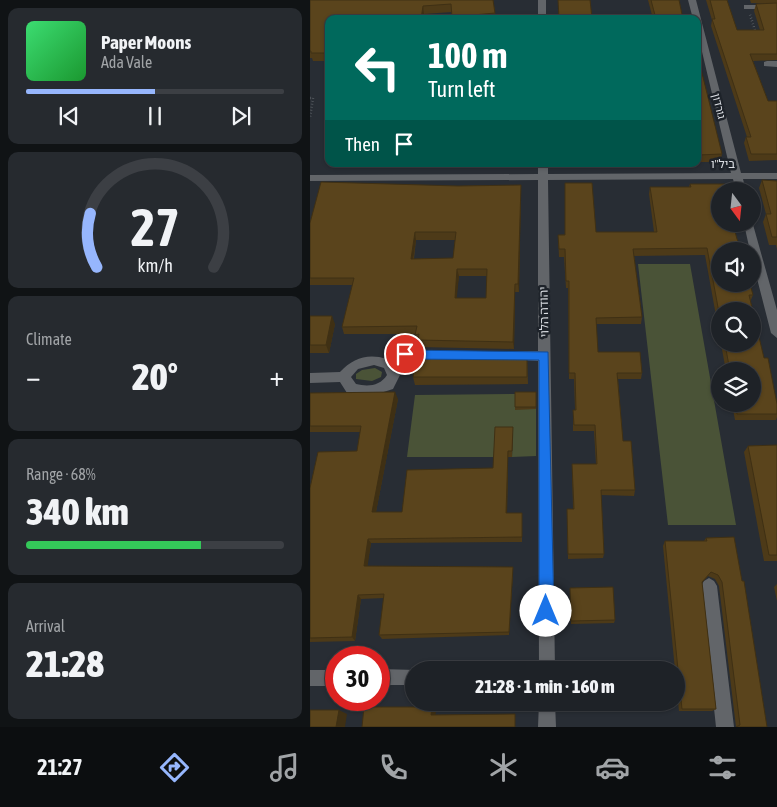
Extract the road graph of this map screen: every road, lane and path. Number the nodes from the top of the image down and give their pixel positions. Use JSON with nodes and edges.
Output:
{"nodes":[{"id":1,"x":542,"y":0,"type":"edge"},
{"id":2,"x":692,"y":0,"type":"edge"},
{"id":3,"x":747,"y":7,"type":"joint"},
{"id":4,"x":777,"y":7,"type":"edge"},
{"id":5,"x":542,"y":15,"type":"edge"},
{"id":6,"x":696,"y":15,"type":"edge"},
{"id":7,"x":701,"y":36,"type":"edge"},
{"id":8,"x":758,"y":40,"type":"edge"},
{"id":9,"x":767,"y":64,"type":"edge"},
{"id":10,"x":777,"y":64,"type":"edge"},
{"id":11,"x":310,"y":98,"type":"edge"},
{"id":12,"x":310,"y":118,"type":"edge"},
{"id":13,"x":543,"y":170,"type":"edge"},
{"id":14,"x":737,"y":176,"type":"junction"},
{"id":15,"x":777,"y":176,"type":"edge"},
{"id":16,"x":310,"y":178,"type":"edge"},
{"id":17,"x":739,"y":182,"type":"edge"},
{"id":18,"x":751,"y":232,"type":"edge"},
{"id":19,"x":777,"y":333,"type":"edge"},
{"id":20,"x":445,"y":355,"type":"edge"},
{"id":21,"x":495,"y":355,"type":"edge"},
{"id":22,"x":544,"y":356,"type":"junction"},
{"id":23,"x":388,"y":364,"type":"junction"},
{"id":24,"x":344,"y":377,"type":"junction"},
{"id":25,"x":310,"y":378,"type":"edge"},
{"id":26,"x":709,"y":586,"type":"edge"},
{"id":27,"x":547,"y":661,"type":"edge"},
{"id":28,"x":390,"y":677,"type":"edge"},
{"id":29,"x":405,"y":677,"type":"edge"},
{"id":30,"x":310,"y":678,"type":"edge"},
{"id":31,"x":325,"y":678,"type":"edge"},
{"id":32,"x":547,"y":711,"type":"edge"},
{"id":33,"x":547,"y":727,"type":"edge"},
{"id":34,"x":725,"y":727,"type":"edge"}],
"edges":[{"from":1,"to":5,"type":"street"},
{"from":2,"to":6,"type":"street","name":"גורדון"},
{"from":3,"to":4,"type":"street"},
{"from":3,"to":8,"type":"path"},
{"from":7,"to":14,"type":"street","name":"גורדון"},
{"from":9,"to":10,"type":"street"},
{"from":11,"to":12,"type":"path"},
{"from":13,"to":14,"type":"street","name":"ביל\"ו"},
{"from":13,"to":16,"type":"street","name":"ביל\"ו"},
{"from":13,"to":22,"type":"street","name":"יהודה הלוי"},
{"from":14,"to":15,"type":"street","name":"ביל\"ו"},
{"from":14,"to":17,"type":"street","name":"גורדון"},
{"from":18,"to":19,"type":"street"},
{"from":20,"to":23,"type":"street"},
{"from":21,"to":22,"type":"street"},
{"from":22,"to":27,"type":"street","name":"יהודה הלוי"},
{"from":23,"to":24,"type":"street"},
{"from":23,"to":24,"type":"street"},
{"from":24,"to":25,"type":"street"},
{"from":26,"to":34,"type":"street"},
{"from":28,"to":29,"type":"street"},
{"from":30,"to":31,"type":"street"},
{"from":32,"to":33,"type":"street"}]}
